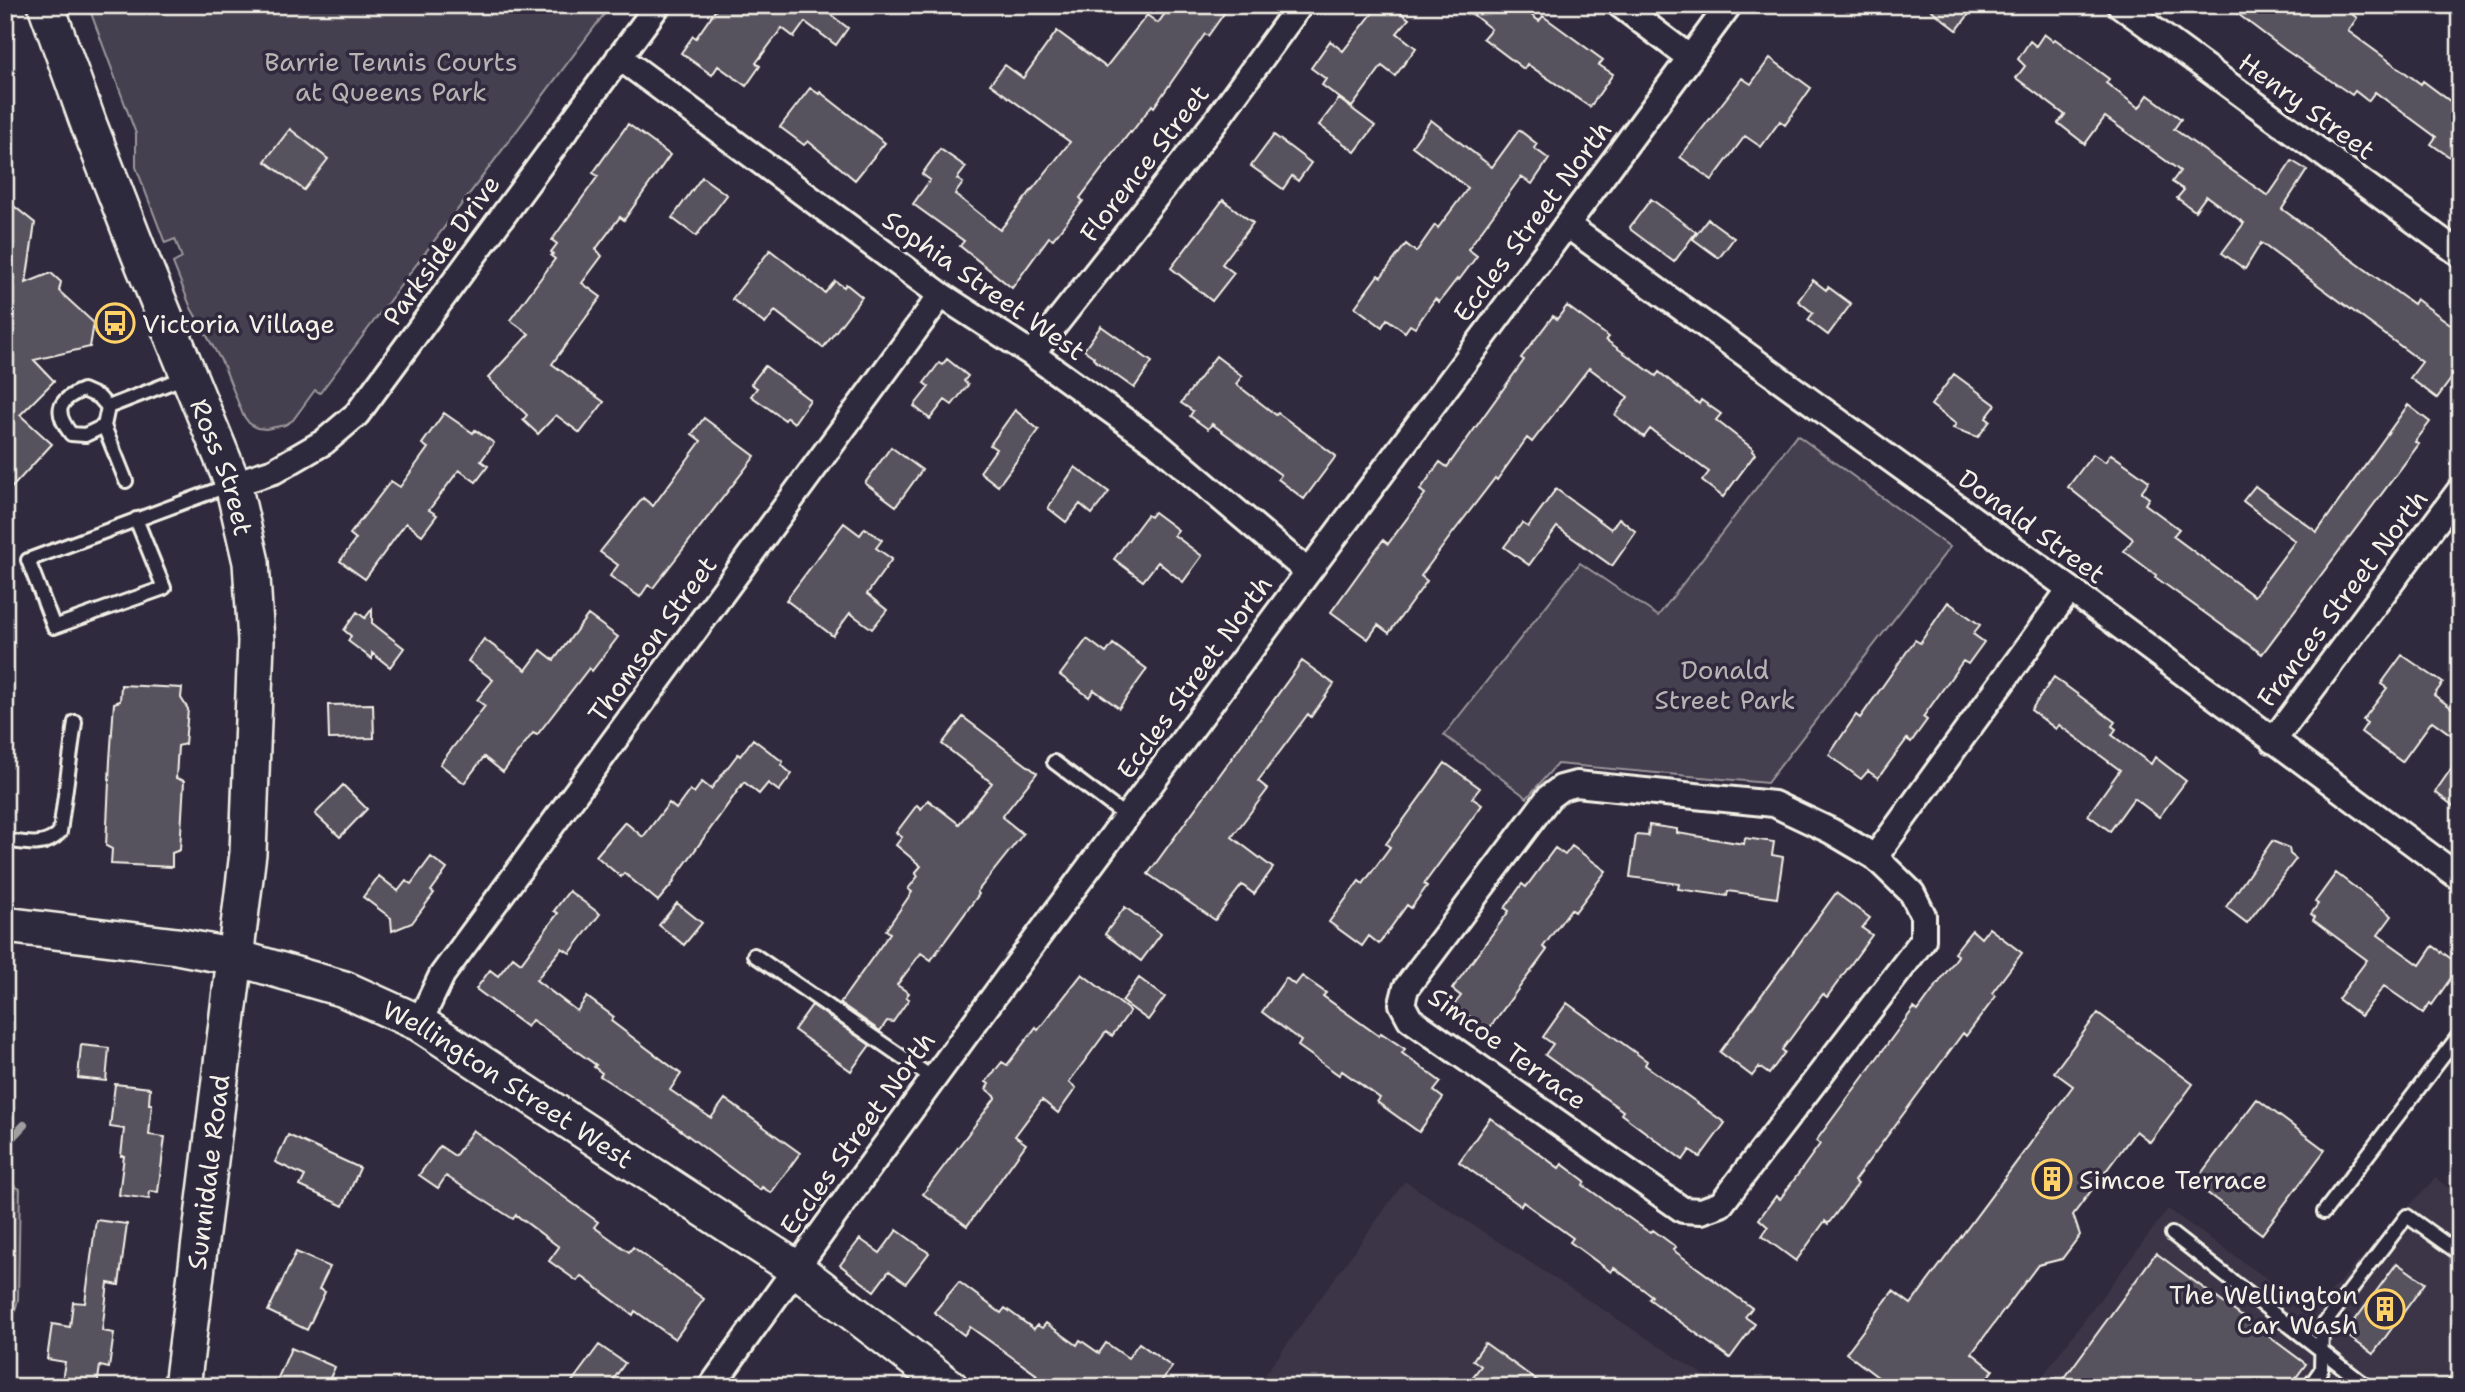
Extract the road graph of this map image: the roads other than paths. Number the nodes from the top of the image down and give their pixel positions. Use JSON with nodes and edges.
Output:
{"nodes":[{"id":1,"x":46,"y":5,"type":"edge"},
{"id":2,"x":658,"y":5,"type":"edge"},
{"id":3,"x":1300,"y":5,"type":"edge"},
{"id":4,"x":1620,"y":5,"type":"edge"},
{"id":5,"x":1729,"y":5,"type":"edge"},
{"id":6,"x":2120,"y":5,"type":"edge"},
{"id":7,"x":619,"y":57,"type":"junction"},
{"id":8,"x":1690,"y":58,"type":"junction"},
{"id":9,"x":1567,"y":225,"type":"junction"},
{"id":10,"x":2460,"y":254,"type":"edge"},
{"id":11,"x":941,"y":295,"type":"junction"},
{"id":12,"x":1032,"y":354,"type":"junction"},
{"id":13,"x":188,"y":376,"type":"junction"},
{"id":14,"x":108,"y":407,"type":"junction"},
{"id":15,"x":104,"y":426,"type":"junction"},
{"id":16,"x":126,"y":481,"type":"dead end"},
{"id":17,"x":233,"y":484,"type":"junction"},
{"id":18,"x":2460,"y":489,"type":"edge"},
{"id":19,"x":136,"y":519,"type":"junction"},
{"id":20,"x":1308,"y":572,"type":"junction"},
{"id":21,"x":2070,"y":589,"type":"junction"},
{"id":22,"x":75,"y":722,"type":"dead end"},
{"id":23,"x":2273,"y":741,"type":"junction"},
{"id":24,"x":1054,"y":762,"type":"dead end"},
{"id":25,"x":1127,"y":817,"type":"junction"},
{"id":26,"x":5,"y":840,"type":"edge"},
{"id":27,"x":1875,"y":857,"type":"junction"},
{"id":28,"x":2460,"y":878,"type":"edge"},
{"id":29,"x":5,"y":925,"type":"edge"},
{"id":30,"x":754,"y":955,"type":"dead end"},
{"id":31,"x":234,"y":957,"type":"junction"},
{"id":32,"x":419,"y":1023,"type":"junction"},
{"id":33,"x":2460,"y":1034,"type":"edge"},
{"id":34,"x":934,"y":1079,"type":"junction"},
{"id":35,"x":2324,"y":1212,"type":"dead end"},
{"id":36,"x":2172,"y":1234,"type":"dead end"},
{"id":37,"x":2460,"y":1254,"type":"edge"},
{"id":38,"x":795,"y":1268,"type":"junction"},
{"id":39,"x":2322,"y":1351,"type":"junction"},
{"id":40,"x":2460,"y":1376,"type":"edge"},
{"id":41,"x":182,"y":1387,"type":"edge"},
{"id":42,"x":710,"y":1387,"type":"edge"},
{"id":43,"x":950,"y":1387,"type":"edge"},
{"id":44,"x":2309,"y":1387,"type":"edge"},
{"id":45,"x":2368,"y":1387,"type":"edge"},
{"id":46,"x":2453,"y":1387,"type":"edge"}],
"edges":[{"from":1,"to":13,"type":"main road","name":"Ross Street"},
{"from":2,"to":7,"type":"street","name":"Parkside Drive"},
{"from":3,"to":12,"type":"street","name":"Florence Street"},
{"from":4,"to":8,"type":"street"},
{"from":5,"to":8,"type":"street","name":"Eccles Street North"},
{"from":6,"to":10,"type":"street","name":"Henry Street"},
{"from":7,"to":11,"type":"street","name":"Sophia Street West"},
{"from":7,"to":17,"type":"street","name":"Parkside Drive"},
{"from":8,"to":9,"type":"street","name":"Eccles Street North"},
{"from":9,"to":20,"type":"street","name":"Eccles Street North"},
{"from":9,"to":21,"type":"street","name":"Donald Street"},
{"from":11,"to":12,"type":"street","name":"Sophia Street West"},
{"from":11,"to":32,"type":"street","name":"Thomson Street"},
{"from":12,"to":20,"type":"street","name":"Sophia Street West"},
{"from":13,"to":14,"type":"lane"},
{"from":13,"to":17,"type":"main road","name":"Ross Street"},
{"from":14,"to":15,"type":"lane"},
{"from":14,"to":15,"type":"lane"},
{"from":15,"to":16,"type":"lane"},
{"from":17,"to":19,"type":"lane"},
{"from":17,"to":31,"type":"main road","name":"Ross Street"},
{"from":18,"to":23,"type":"street","name":"Frances Street North"},
{"from":19,"to":19,"type":"lane"},
{"from":20,"to":25,"type":"street","name":"Eccles Street North"},
{"from":21,"to":23,"type":"street","name":"Donald Street"},
{"from":21,"to":27,"type":"street"},
{"from":22,"to":26,"type":"lane"},
{"from":23,"to":28,"type":"street","name":"Donald Street"},
{"from":24,"to":25,"type":"lane"},
{"from":25,"to":34,"type":"street","name":"Eccles Street North"},
{"from":27,"to":27,"type":"street","name":"Simcoe Terrace"},
{"from":29,"to":31,"type":"main road","name":"Wellington Street West"},
{"from":30,"to":34,"type":"lane"},
{"from":31,"to":32,"type":"main road","name":"Wellington Street West"},
{"from":31,"to":41,"type":"main road","name":"Sunnidale Road"},
{"from":32,"to":38,"type":"main road","name":"Wellington Street West"},
{"from":33,"to":35,"type":"lane"},
{"from":34,"to":38,"type":"street","name":"Eccles Street North"},
{"from":36,"to":39,"type":"lane"},
{"from":37,"to":39,"type":"lane"},
{"from":38,"to":42,"type":"street","name":"Eccles Street North"},
{"from":38,"to":43,"type":"main road","name":"Wellington Street West"},
{"from":39,"to":44,"type":"lane"},
{"from":39,"to":45,"type":"lane"},
{"from":40,"to":46,"type":"lane"}]}
